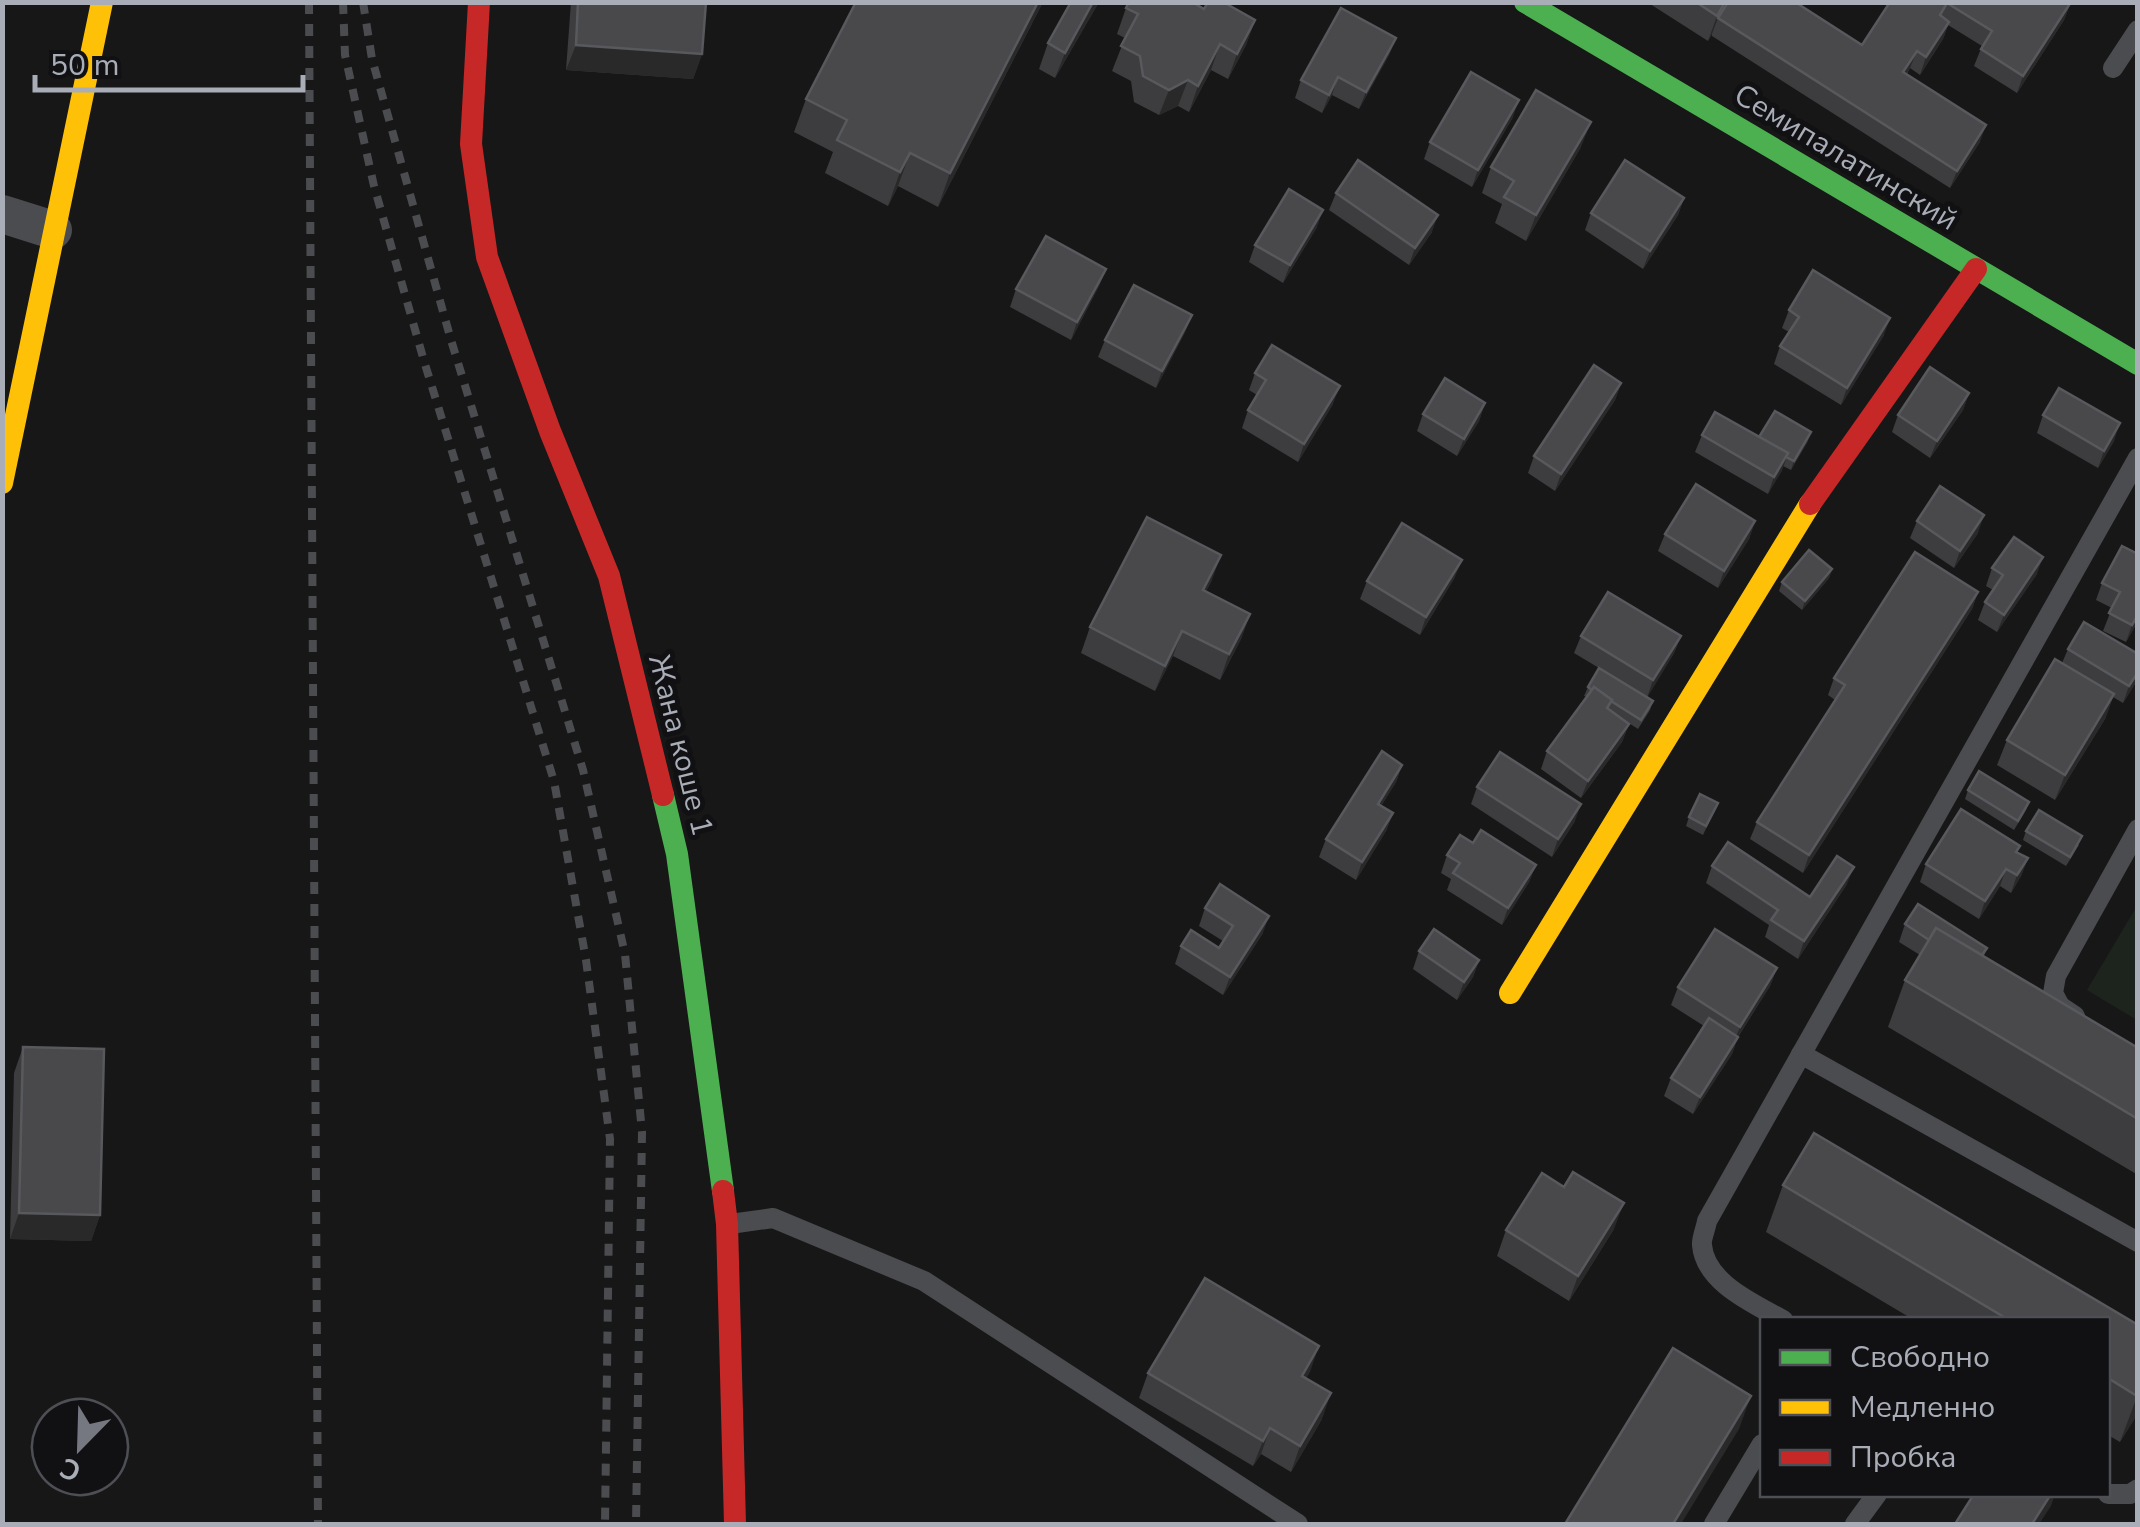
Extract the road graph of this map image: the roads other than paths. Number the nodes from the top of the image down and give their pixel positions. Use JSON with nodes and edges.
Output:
{"nodes":[{"id":1,"x":102,"y":2,"type":"edge"},
{"id":2,"x":479,"y":2,"type":"edge"},
{"id":3,"x":1539,"y":6,"type":"edge"},
{"id":4,"x":2138,"y":30,"type":"edge"},
{"id":5,"x":2113,"y":68,"type":"dead end"},
{"id":6,"x":2,"y":214,"type":"edge"},
{"id":7,"x":53,"y":230,"type":"junction"},
{"id":8,"x":1976,"y":269,"type":"junction"},
{"id":9,"x":2138,"y":364,"type":"edge"},
{"id":10,"x":2138,"y":458,"type":"edge"},
{"id":11,"x":2,"y":483,"type":"edge"},
{"id":12,"x":2138,"y":830,"type":"edge"},
{"id":13,"x":1510,"y":993,"type":"dead end"},
{"id":14,"x":2091,"y":1028,"type":"edge"},
{"id":15,"x":1801,"y":1054,"type":"junction"},
{"id":16,"x":727,"y":1224,"type":"junction"},
{"id":17,"x":2138,"y":1242,"type":"edge"},
{"id":18,"x":1777,"y":1317,"type":"edge"},
{"id":19,"x":1760,"y":1447,"type":"edge"},
{"id":20,"x":2138,"y":1489,"type":"edge"},
{"id":21,"x":2110,"y":1494,"type":"edge"},
{"id":22,"x":1875,"y":1497,"type":"edge"},
{"id":23,"x":735,"y":1524,"type":"edge"},
{"id":24,"x":1298,"y":1524,"type":"edge"},
{"id":25,"x":1714,"y":1524,"type":"edge"},
{"id":26,"x":1855,"y":1524,"type":"edge"}],
"edges":[{"from":1,"to":7,"type":"street"},
{"from":2,"to":16,"type":"street","name":"Жана коше 1"},
{"from":3,"to":8,"type":"street","name":"Семипалатинский"},
{"from":4,"to":5,"type":"lane"},
{"from":6,"to":7,"type":"street"},
{"from":7,"to":11,"type":"street"},
{"from":8,"to":9,"type":"street","name":"Семипалатинский"},
{"from":8,"to":13,"type":"street"},
{"from":10,"to":15,"type":"lane"},
{"from":12,"to":14,"type":"lane"},
{"from":15,"to":17,"type":"lane"},
{"from":15,"to":18,"type":"lane"},
{"from":16,"to":23,"type":"street","name":"Жана коше 1"},
{"from":16,"to":24,"type":"lane"},
{"from":19,"to":25,"type":"lane"},
{"from":20,"to":21,"type":"lane"},
{"from":22,"to":26,"type":"lane"}]}
